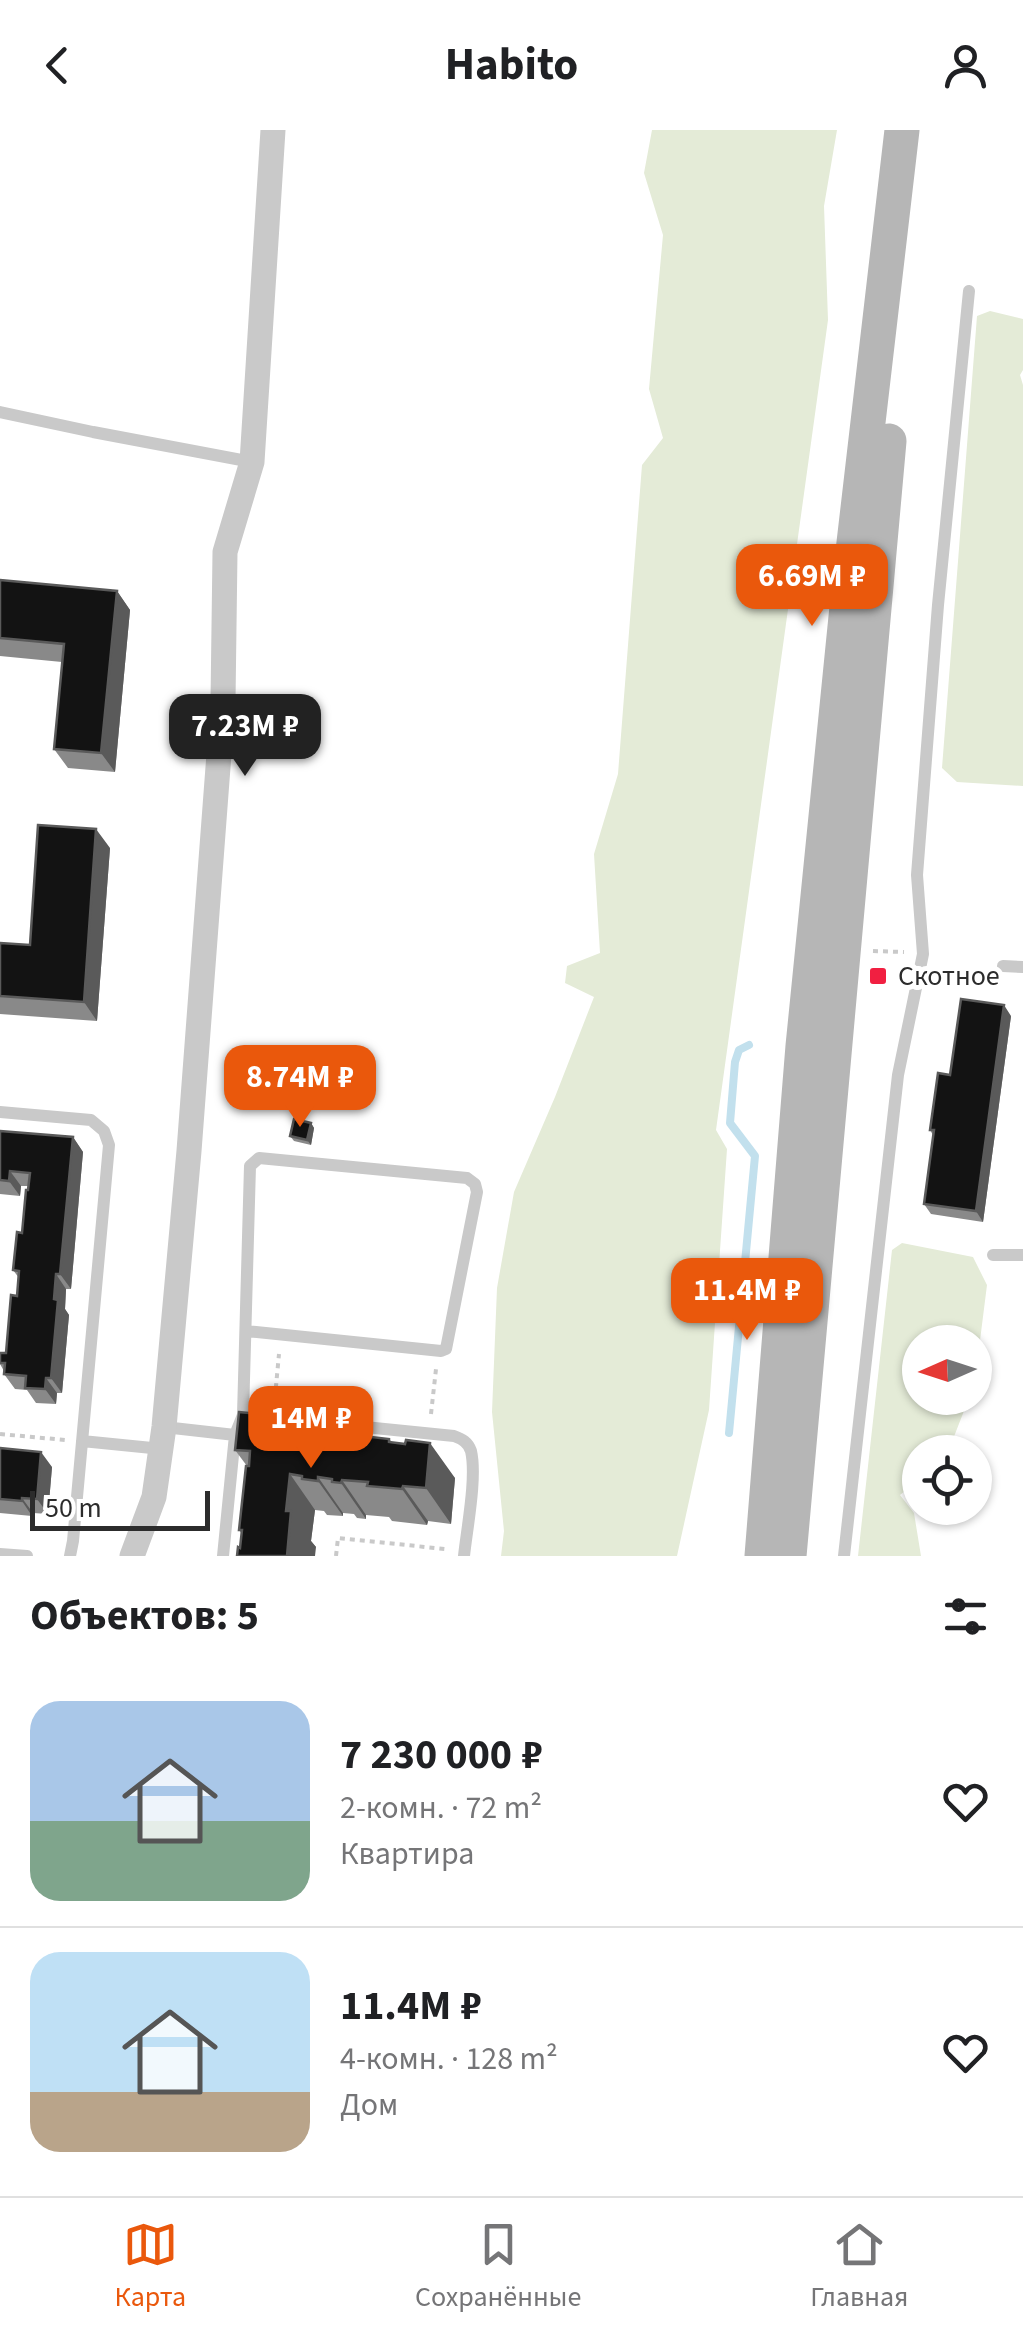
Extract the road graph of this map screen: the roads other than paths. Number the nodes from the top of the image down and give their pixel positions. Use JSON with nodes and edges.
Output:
{"nodes":[{"id":1,"x":273,"y":130,"type":"edge"},
{"id":2,"x":902,"y":130,"type":"edge"},
{"id":3,"x":914,"y":130,"type":"edge"},
{"id":4,"x":969,"y":290,"type":"dead end"},
{"id":5,"x":0,"y":412,"type":"edge"},
{"id":6,"x":252,"y":462,"type":"junction"},
{"id":7,"x":1003,"y":966,"type":"dead end"},
{"id":8,"x":1023,"y":967,"type":"edge"},
{"id":9,"x":0,"y":1112,"type":"edge"},
{"id":10,"x":993,"y":1254,"type":"dead end"},
{"id":11,"x":1023,"y":1255,"type":"edge"},
{"id":12,"x":246,"y":1331,"type":"junction"},
{"id":13,"x":243,"y":1415,"type":"junction"},
{"id":14,"x":273,"y":1418,"type":"edge"},
{"id":15,"x":292,"y":1420,"type":"edge"},
{"id":16,"x":235,"y":1436,"type":"junction"},
{"id":17,"x":163,"y":1438,"type":"junction"},
{"id":18,"x":82,"y":1441,"type":"junction"},
{"id":19,"x":0,"y":1554,"type":"edge"},
{"id":20,"x":464,"y":1554,"type":"edge"},
{"id":21,"x":27,"y":1556,"type":"edge"},
{"id":22,"x":70,"y":1556,"type":"edge"},
{"id":23,"x":132,"y":1556,"type":"edge"},
{"id":24,"x":223,"y":1556,"type":"edge"},
{"id":25,"x":762,"y":1556,"type":"edge"},
{"id":26,"x":789,"y":1556,"type":"edge"},
{"id":27,"x":844,"y":1556,"type":"edge"}],
"edges":[{"from":1,"to":6,"type":"street"},
{"from":2,"to":25,"type":"main road"},
{"from":3,"to":26,"type":"main road"},
{"from":4,"to":27,"type":"lane"},
{"from":5,"to":6,"type":"lane"},
{"from":6,"to":17,"type":"street"},
{"from":7,"to":8,"type":"lane"},
{"from":9,"to":18,"type":"lane"},
{"from":10,"to":11,"type":"lane"},
{"from":12,"to":12,"type":"lane"},
{"from":12,"to":13,"type":"lane"},
{"from":13,"to":14,"type":"lane"},
{"from":13,"to":16,"type":"lane"},
{"from":15,"to":20,"type":"lane"},
{"from":16,"to":17,"type":"lane"},
{"from":16,"to":24,"type":"lane"},
{"from":17,"to":18,"type":"lane"},
{"from":17,"to":23,"type":"street"},
{"from":18,"to":22,"type":"lane"},
{"from":19,"to":21,"type":"lane"}]}
